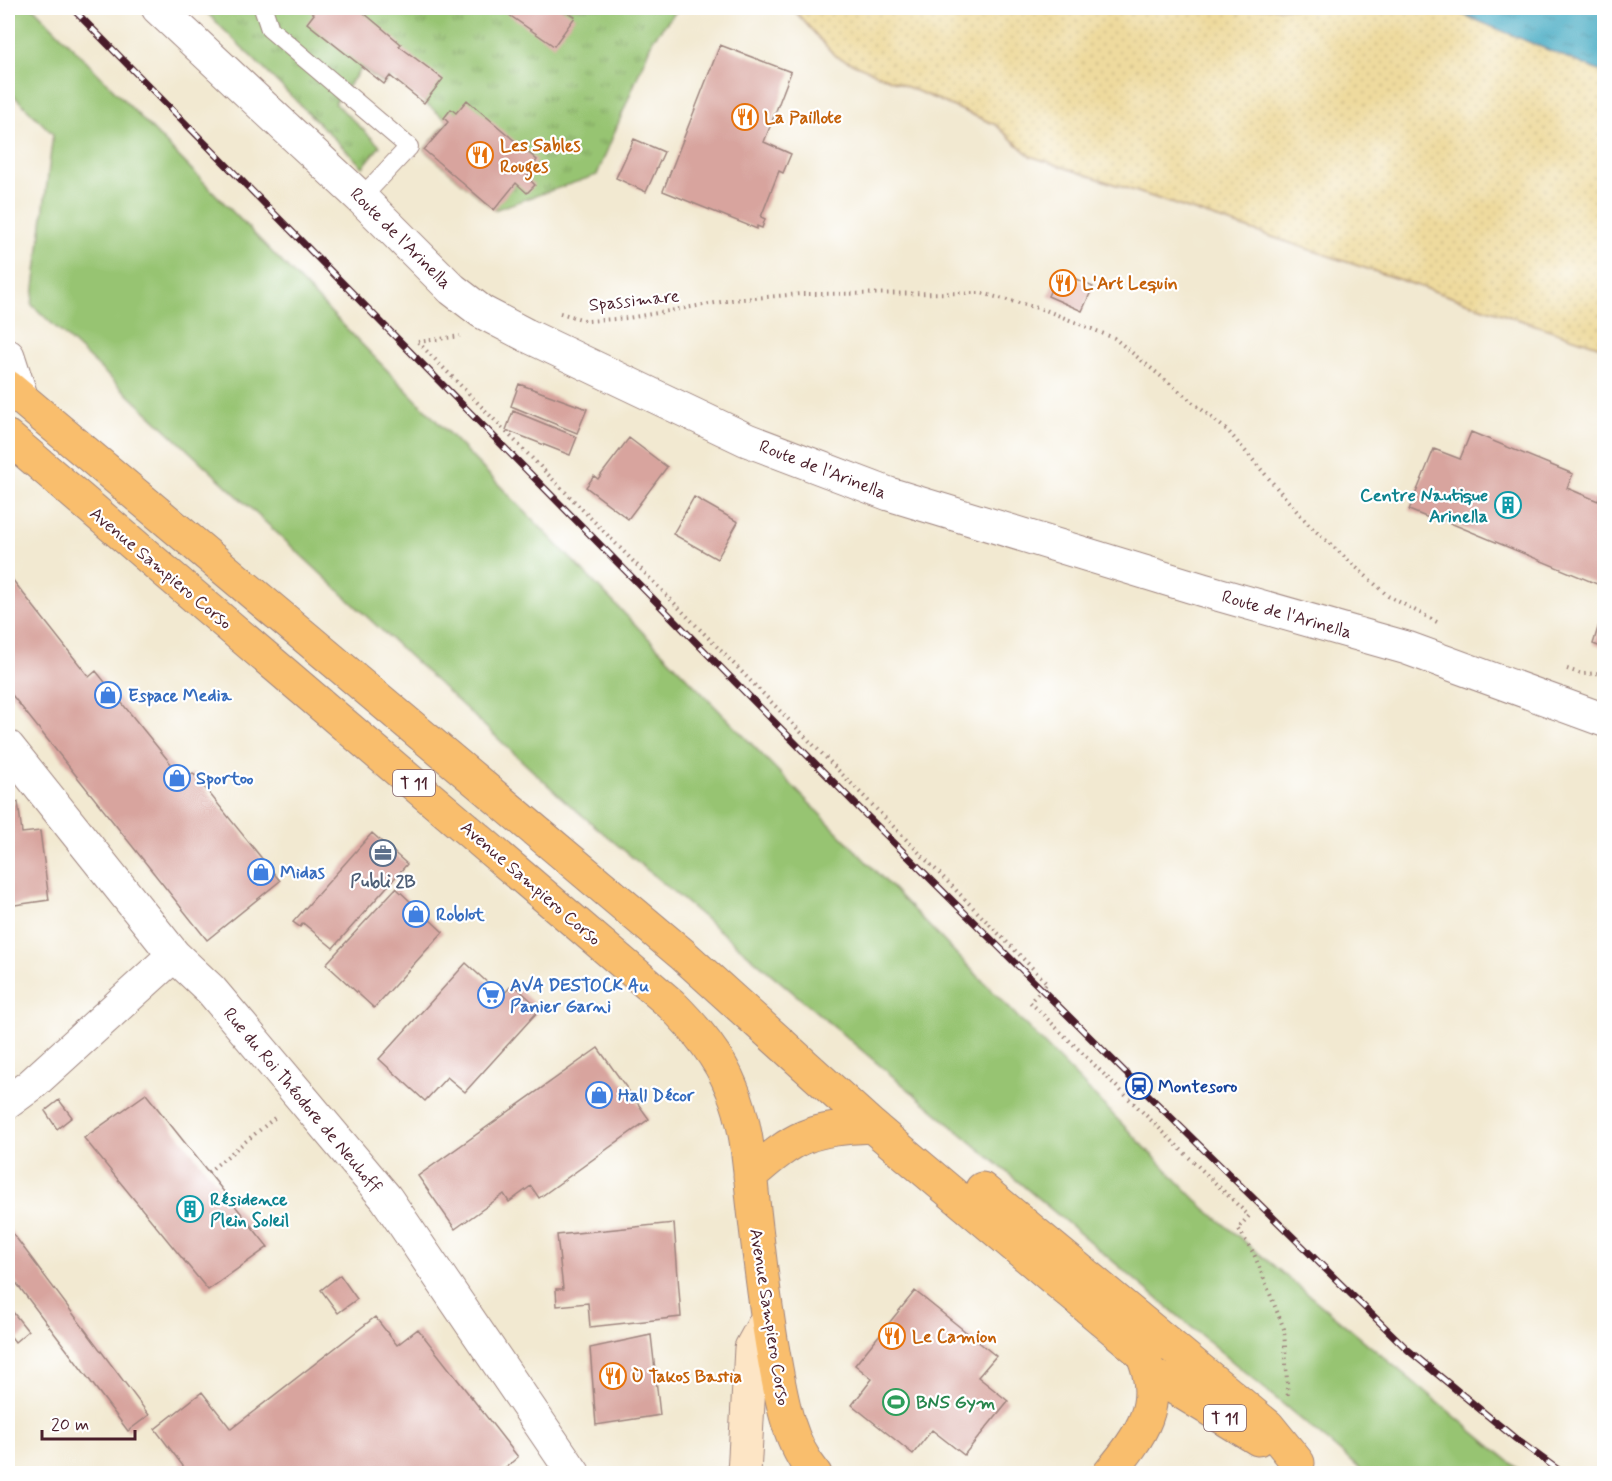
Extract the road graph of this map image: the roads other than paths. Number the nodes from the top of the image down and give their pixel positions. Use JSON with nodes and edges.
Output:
{"nodes":[{"id":1,"x":158,"y":8,"type":"edge"},
{"id":2,"x":263,"y":8,"type":"edge"},
{"id":3,"x":361,"y":198,"type":"junction"},
{"id":4,"x":8,"y":356,"type":"edge"},
{"id":5,"x":15,"y":393,"type":"edge"},
{"id":6,"x":8,"y":437,"type":"edge"},
{"id":7,"x":1605,"y":720,"type":"edge"},
{"id":8,"x":8,"y":747,"type":"edge"},
{"id":9,"x":682,"y":954,"type":"junction"},
{"id":10,"x":174,"y":955,"type":"junction"},
{"id":11,"x":8,"y":1102,"type":"edge"},
{"id":12,"x":872,"y":1126,"type":"junction"},
{"id":13,"x":750,"y":1176,"type":"junction"},
{"id":14,"x":767,"y":1319,"type":"junction"},
{"id":15,"x":1152,"y":1374,"type":"junction"},
{"id":16,"x":1304,"y":1468,"type":"edge"},
{"id":17,"x":573,"y":1473,"type":"edge"},
{"id":18,"x":742,"y":1473,"type":"edge"},
{"id":19,"x":815,"y":1473,"type":"edge"},
{"id":20,"x":1109,"y":1473,"type":"edge"}],
"edges":[{"from":1,"to":3,"type":"street","name":"Route de l'Arinella"},
{"from":2,"to":3,"type":"lane"},
{"from":3,"to":7,"type":"street","name":"Route de l'Arinella"},
{"from":4,"to":5,"type":"street"},
{"from":5,"to":9,"type":"main road","number":"T 11"},
{"from":6,"to":13,"type":"main road","name":"Avenue Sampiero Corso","number":"T 11"},
{"from":8,"to":10,"type":"street","name":"Rue du Roi Théodore de Neuhoff"},
{"from":9,"to":12,"type":"main road","number":"T 11"},
{"from":9,"to":16,"type":"main road"},
{"from":10,"to":11,"type":"street"},
{"from":10,"to":17,"type":"street","name":"Rue du Roi Théodore de Neuhoff"},
{"from":12,"to":13,"type":"main road"},
{"from":12,"to":15,"type":"main road"},
{"from":13,"to":14,"type":"main road","name":"Avenue Sampiero Corso"},
{"from":14,"to":18,"type":"main road"},
{"from":14,"to":19,"type":"main road","name":"Avenue Sampiero Corso"},
{"from":15,"to":16,"type":"main road","number":"T 11"},
{"from":15,"to":20,"type":"main road"}]}
